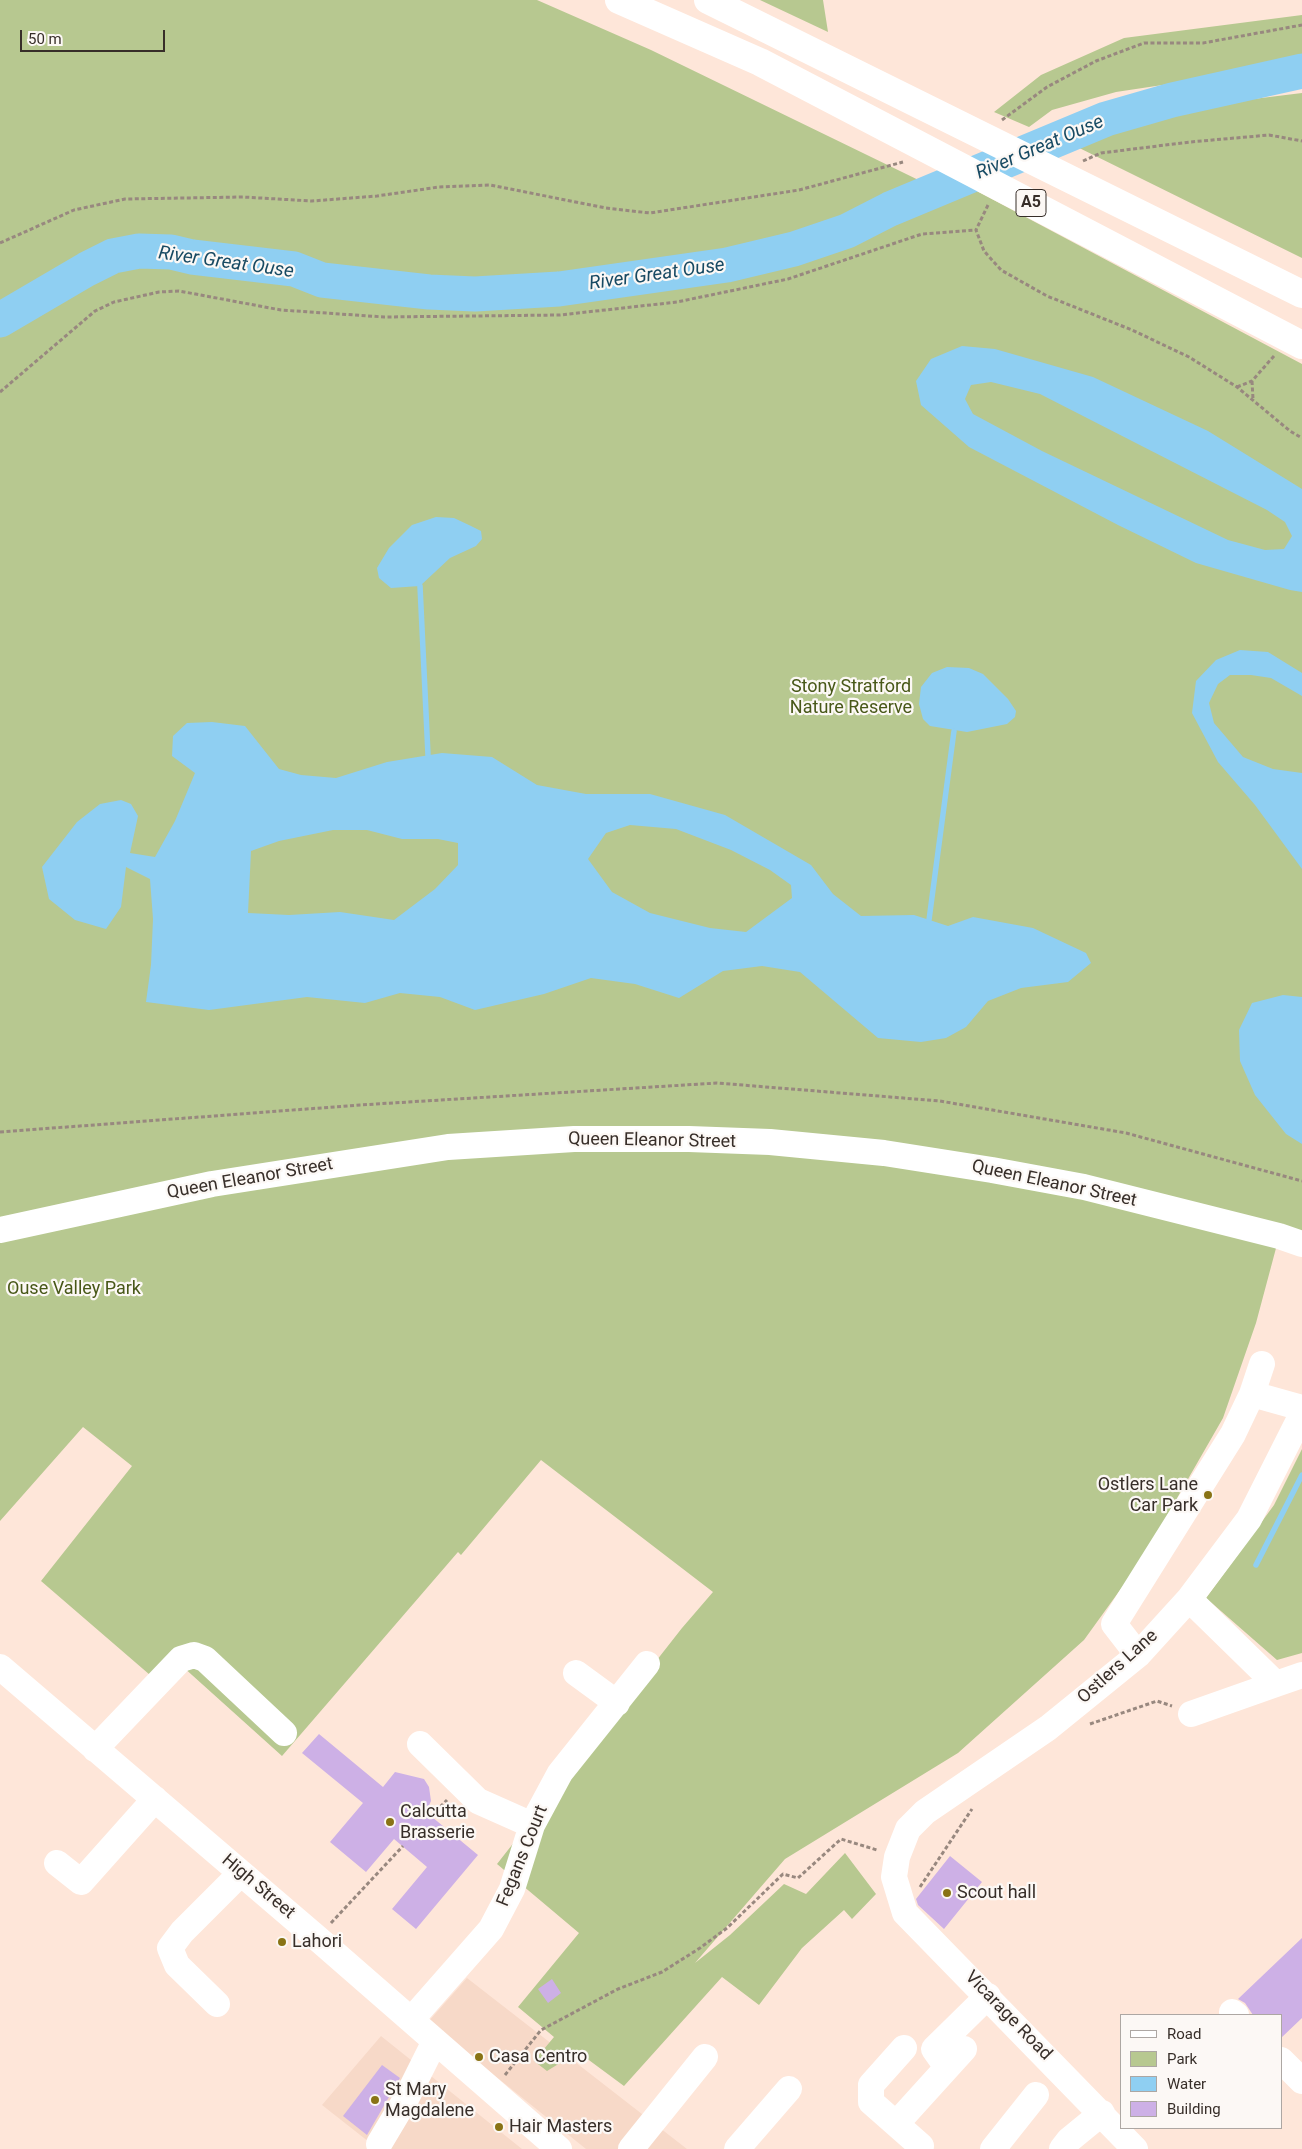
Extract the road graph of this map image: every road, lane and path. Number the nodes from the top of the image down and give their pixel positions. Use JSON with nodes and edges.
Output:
{"nodes":[{"id":1,"x":619,"y":0,"type":"edge"},
{"id":2,"x":708,"y":0,"type":"edge"},
{"id":3,"x":1302,"y":25,"type":"edge"},
{"id":4,"x":1007,"y":118,"type":"dead end"},
{"id":5,"x":1302,"y":141,"type":"edge"},
{"id":6,"x":1102,"y":153,"type":"dead end"},
{"id":7,"x":908,"y":161,"type":"dead end"},
{"id":8,"x":990,"y":200,"type":"dead end"},
{"id":9,"x":976,"y":230,"type":"junction"},
{"id":10,"x":0,"y":243,"type":"edge"},
{"id":11,"x":1302,"y":294,"type":"edge"},
{"id":12,"x":1290,"y":348,"type":"edge"},
{"id":13,"x":1252,"y":381,"type":"junction"},
{"id":14,"x":1237,"y":387,"type":"junction"},
{"id":15,"x":0,"y":392,"type":"edge"},
{"id":16,"x":1253,"y":400,"type":"junction"},
{"id":17,"x":1302,"y":438,"type":"edge"},
{"id":18,"x":0,"y":1132,"type":"edge"},
{"id":19,"x":1302,"y":1181,"type":"edge"},
{"id":20,"x":0,"y":1230,"type":"edge"},
{"id":21,"x":1302,"y":1244,"type":"edge"},
{"id":22,"x":1262,"y":1364,"type":"dead end"},
{"id":23,"x":1252,"y":1394,"type":"junction"},
{"id":24,"x":1302,"y":1408,"type":"edge"},
{"id":25,"x":1302,"y":1414,"type":"edge"},
{"id":26,"x":1189,"y":1599,"type":"junction"},
{"id":27,"x":1138,"y":1655,"type":"junction"},
{"id":28,"x":648,"y":1664,"type":"dead end"},
{"id":29,"x":0,"y":1667,"type":"edge"},
{"id":30,"x":576,"y":1673,"type":"dead end"},
{"id":31,"x":1302,"y":1675,"type":"edge"},
{"id":32,"x":1276,"y":1684,"type":"junction"},
{"id":33,"x":617,"y":1703,"type":"junction"},
{"id":34,"x":1191,"y":1714,"type":"joint"},
{"id":35,"x":1084,"y":1727,"type":"dead end"},
{"id":36,"x":284,"y":1733,"type":"dead end"},
{"id":37,"x":420,"y":1744,"type":"dead end"},
{"id":38,"x":95,"y":1749,"type":"junction"},
{"id":39,"x":155,"y":1799,"type":"junction"},
{"id":40,"x":975,"y":1806,"type":"dead end"},
{"id":41,"x":532,"y":1825,"type":"junction"},
{"id":42,"x":403,"y":1846,"type":"dead end"},
{"id":43,"x":57,"y":1863,"type":"dead end"},
{"id":44,"x":896,"y":1867,"type":"junction"},
{"id":45,"x":242,"y":1873,"type":"junction"},
{"id":46,"x":905,"y":1913,"type":"junction"},
{"id":47,"x":317,"y":1938,"type":"junction"},
{"id":48,"x":988,"y":1996,"type":"junction"},
{"id":49,"x":217,"y":2004,"type":"dead end"},
{"id":50,"x":411,"y":2020,"type":"junction"},
{"id":51,"x":435,"y":2041,"type":"junction"},
{"id":52,"x":904,"y":2048,"type":"dead end"},
{"id":53,"x":705,"y":2057,"type":"dead end"},
{"id":54,"x":1282,"y":2061,"type":"edge"},
{"id":55,"x":1302,"y":2080,"type":"edge"},
{"id":56,"x":789,"y":2089,"type":"dead end"},
{"id":57,"x":492,"y":2091,"type":"junction"},
{"id":58,"x":1036,"y":2095,"type":"dead end"},
{"id":59,"x":1102,"y":2113,"type":"junction"},
{"id":60,"x":896,"y":2124,"type":"junction"},
{"id":61,"x":379,"y":2144,"type":"dead end"},
{"id":62,"x":923,"y":2148,"type":"edge"},
{"id":63,"x":559,"y":2149,"type":"edge"},
{"id":64,"x":631,"y":2149,"type":"edge"},
{"id":65,"x":738,"y":2149,"type":"edge"},
{"id":66,"x":993,"y":2149,"type":"edge"},
{"id":67,"x":1062,"y":2149,"type":"edge"},
{"id":68,"x":1135,"y":2149,"type":"edge"}],
"edges":[{"from":1,"to":12,"type":"highway","number":"A5"},
{"from":2,"to":11,"type":"highway","number":"A5"},
{"from":3,"to":4,"type":"path"},
{"from":5,"to":6,"type":"path"},
{"from":7,"to":10,"type":"path"},
{"from":8,"to":9,"type":"path"},
{"from":9,"to":14,"type":"path"},
{"from":9,"to":15,"type":"path"},
{"from":12,"to":13,"type":"path"},
{"from":13,"to":14,"type":"path"},
{"from":13,"to":16,"type":"path"},
{"from":14,"to":16,"type":"path"},
{"from":16,"to":17,"type":"path"},
{"from":18,"to":19,"type":"path"},
{"from":20,"to":21,"type":"street","name":"Queen Eleanor Street"},
{"from":22,"to":23,"type":"street"},
{"from":23,"to":24,"type":"street"},
{"from":23,"to":27,"type":"street"},
{"from":25,"to":26,"type":"street","name":"Ostlers Lane"},
{"from":26,"to":27,"type":"street","name":"Ostlers Lane"},
{"from":26,"to":32,"type":"street"},
{"from":27,"to":44,"type":"street","name":"Ostlers Lane"},
{"from":28,"to":33,"type":"street","name":"Fegans Court"},
{"from":29,"to":38,"type":"street","name":"High Street"},
{"from":30,"to":33,"type":"street"},
{"from":31,"to":32,"type":"street"},
{"from":32,"to":34,"type":"street"},
{"from":33,"to":41,"type":"street","name":"Fegans Court"},
{"from":34,"to":35,"type":"path"},
{"from":36,"to":38,"type":"street"},
{"from":37,"to":41,"type":"street"},
{"from":38,"to":39,"type":"street","name":"High Street"},
{"from":39,"to":43,"type":"street"},
{"from":39,"to":45,"type":"street","name":"High Street"},
{"from":40,"to":46,"type":"path"},
{"from":41,"to":50,"type":"street","name":"Fegans Court"},
{"from":42,"to":47,"type":"path"},
{"from":44,"to":46,"type":"street","name":"Vicarage Road"},
{"from":44,"to":57,"type":"path"},
{"from":45,"to":47,"type":"street","name":"High Street"},
{"from":45,"to":49,"type":"street"},
{"from":46,"to":48,"type":"street","name":"Vicarage Road"},
{"from":47,"to":50,"type":"street","name":"High Street"},
{"from":48,"to":59,"type":"street","name":"Vicarage Road"},
{"from":48,"to":60,"type":"street"},
{"from":50,"to":51,"type":"street","name":"High Street"},
{"from":51,"to":57,"type":"street","name":"High Street"},
{"from":51,"to":61,"type":"street"},
{"from":52,"to":60,"type":"street"},
{"from":53,"to":64,"type":"street"},
{"from":54,"to":55,"type":"street"},
{"from":56,"to":65,"type":"street"},
{"from":57,"to":63,"type":"street","name":"High Street"},
{"from":58,"to":66,"type":"street"},
{"from":59,"to":67,"type":"street"},
{"from":59,"to":68,"type":"street","name":"Vicarage Road"},
{"from":60,"to":62,"type":"street"}]}
